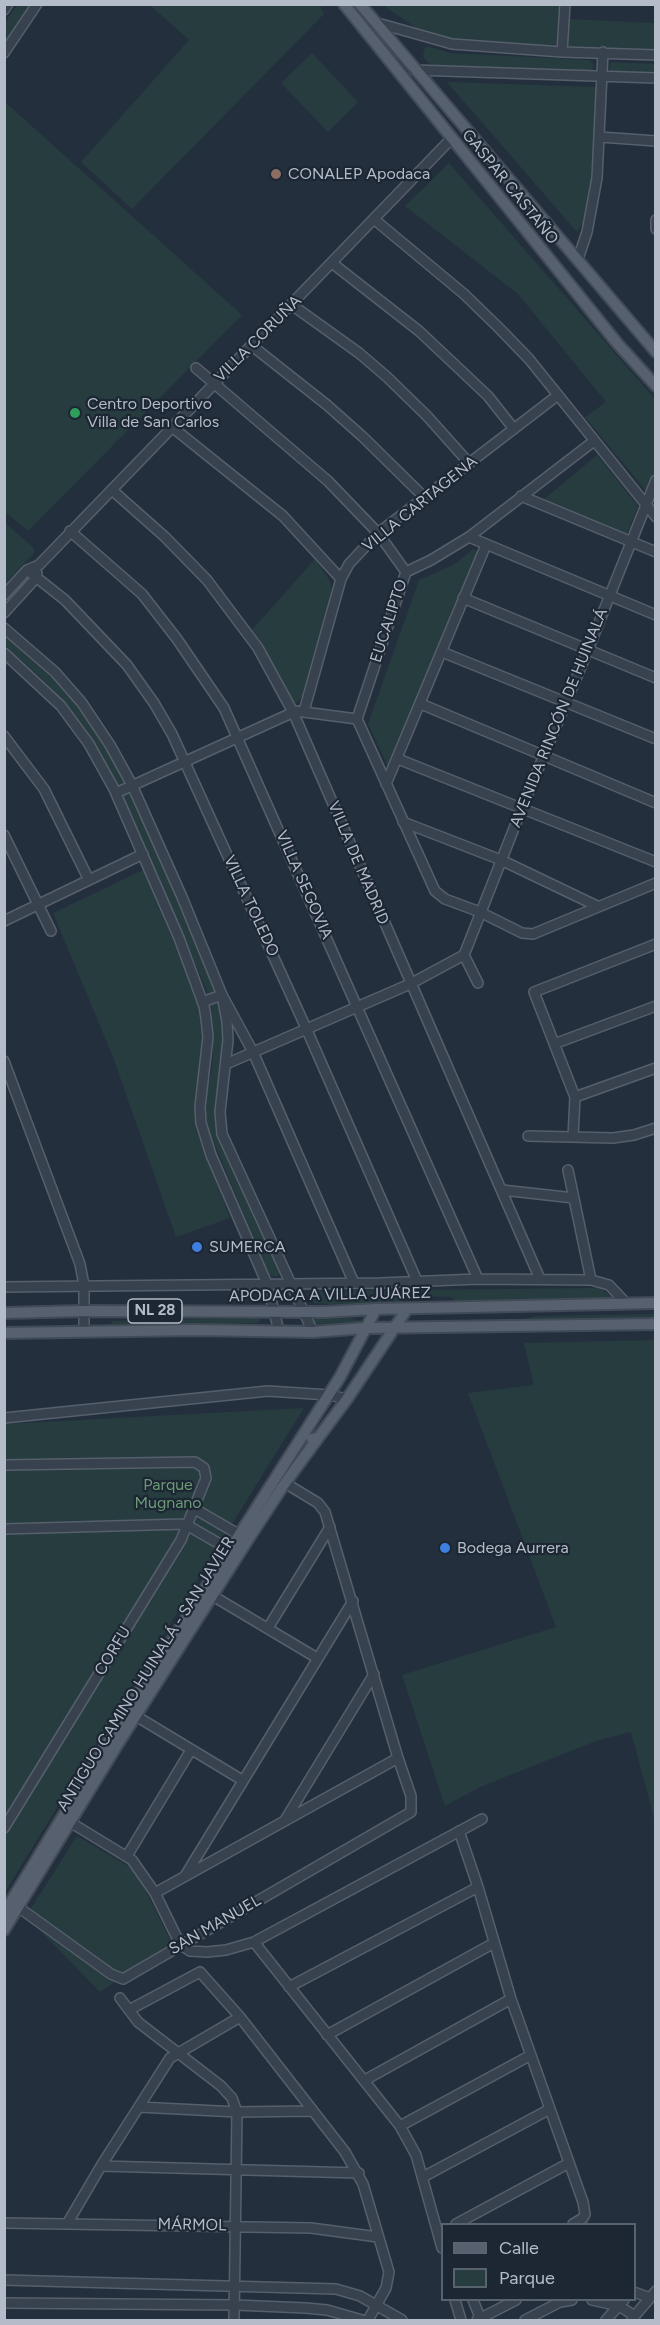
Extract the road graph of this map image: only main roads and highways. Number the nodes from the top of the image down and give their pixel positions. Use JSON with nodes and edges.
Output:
{"nodes":[{"id":1,"x":344,"y":4,"type":"edge"},
{"id":2,"x":360,"y":4,"type":"edge"},
{"id":3,"x":656,"y":352,"type":"edge"},
{"id":4,"x":656,"y":386,"type":"edge"},
{"id":5,"x":656,"y":1303,"type":"edge"},
{"id":6,"x":376,"y":1309,"type":"junction"},
{"id":7,"x":407,"y":1309,"type":"junction"},
{"id":8,"x":4,"y":1313,"type":"edge"},
{"id":9,"x":656,"y":1324,"type":"edge"},
{"id":10,"x":365,"y":1328,"type":"junction"},
{"id":11,"x":396,"y":1328,"type":"junction"},
{"id":12,"x":4,"y":1333,"type":"edge"},
{"id":13,"x":318,"y":1438,"type":"junction"},
{"id":14,"x":297,"y":1442,"type":"junction"},
{"id":15,"x":280,"y":1480,"type":"junction"},
{"id":16,"x":208,"y":1593,"type":"junction"},
{"id":17,"x":15,"y":1905,"type":"junction"},
{"id":18,"x":4,"y":1913,"type":"edge"},
{"id":19,"x":4,"y":1930,"type":"edge"}],
"edges":[{"from":1,"to":4,"type":"main road","name":"GASPAR CASTAÑO"},
{"from":2,"to":3,"type":"main road","name":"GASPAR CASTAÑO"},
{"from":5,"to":7,"type":"main road","name":"APODACA A VILLA JUÁREZ","number":"NL 28"},
{"from":6,"to":7,"type":"main road","name":"APODACA A VILLA JUÁREZ","number":"NL 28"},
{"from":6,"to":8,"type":"main road","name":"APODACA A VILLA JUÁREZ","number":"NL 28"},
{"from":6,"to":10,"type":"main road"},
{"from":7,"to":11,"type":"main road","name":"ANTIGUO CAMINO HUINALÁ - SAN JAVIER"},
{"from":9,"to":11,"type":"main road","name":"APODACA A VILLA JUÁREZ","number":"NL 28"},
{"from":10,"to":11,"type":"main road","name":"APODACA A VILLA JUÁREZ","number":"NL 28"},
{"from":10,"to":12,"type":"main road","name":"APODACA A VILLA JUÁREZ","number":"NL 28"},
{"from":10,"to":14,"type":"main road"},
{"from":11,"to":13,"type":"main road","name":"ANTIGUO CAMINO HUINALÁ - SAN JAVIER"},
{"from":13,"to":14,"type":"main road"},
{"from":13,"to":15,"type":"main road","name":"ANTIGUO CAMINO HUINALÁ - SAN JAVIER"},
{"from":14,"to":15,"type":"main road"},
{"from":15,"to":16,"type":"main road","name":"ANTIGUO CAMINO HUINALÁ - SAN JAVIER"},
{"from":15,"to":16,"type":"main road"},
{"from":16,"to":17,"type":"main road"},
{"from":17,"to":18,"type":"main road"},
{"from":17,"to":19,"type":"main road"}]}
